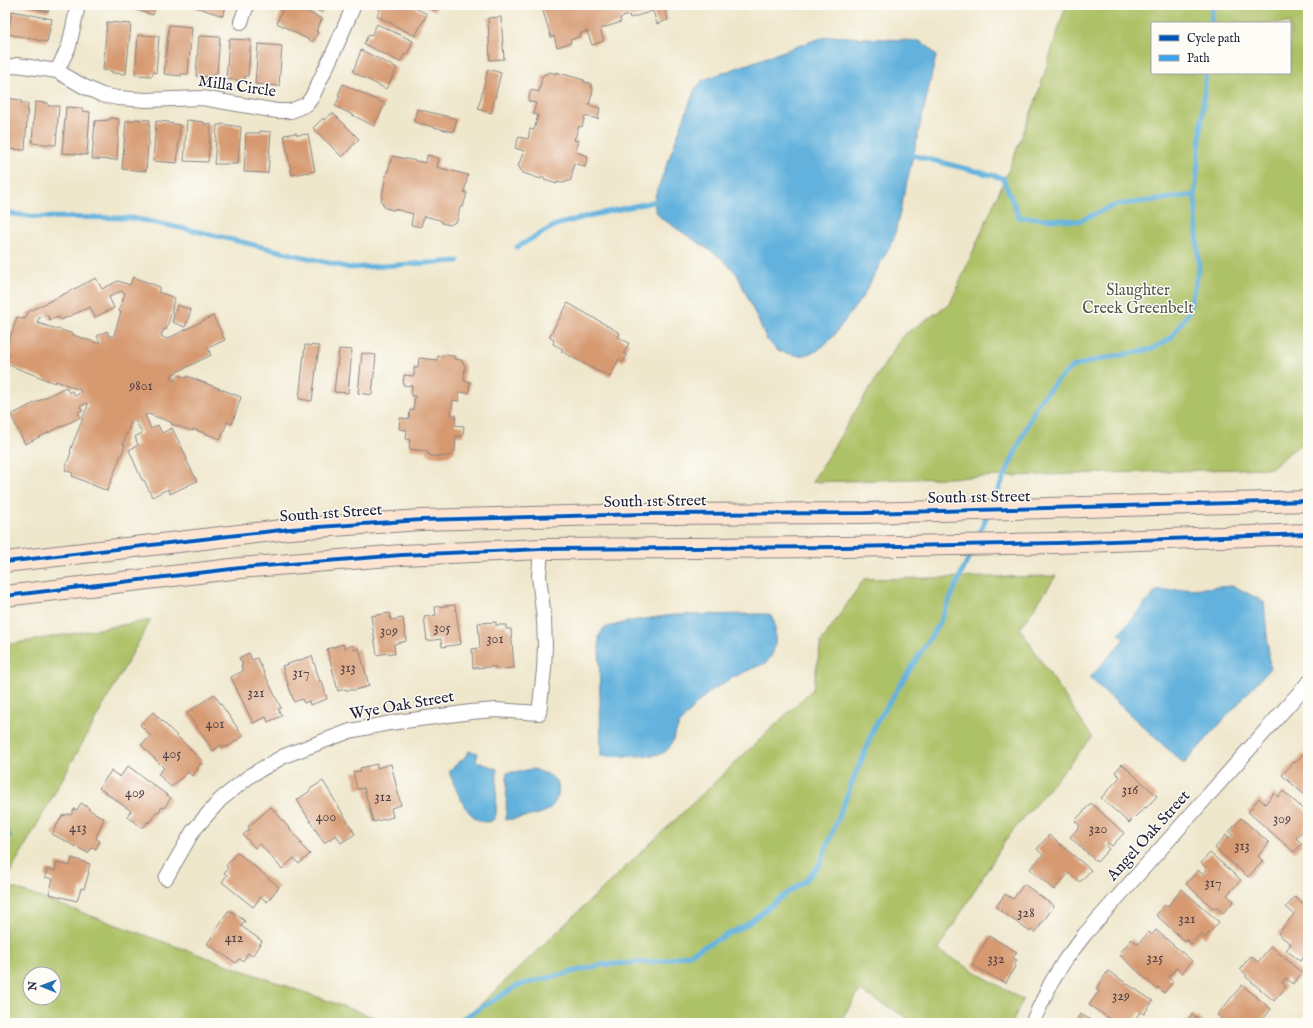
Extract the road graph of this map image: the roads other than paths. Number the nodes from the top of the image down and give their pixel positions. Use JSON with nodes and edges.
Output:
{"nodes":[{"id":1,"x":78,"y":5,"type":"edge"},
{"id":2,"x":247,"y":5,"type":"edge"},
{"id":3,"x":354,"y":5,"type":"edge"},
{"id":4,"x":241,"y":22,"type":"dead end"},
{"id":5,"x":9,"y":64,"type":"edge"},
{"id":6,"x":57,"y":71,"type":"junction"},
{"id":7,"x":1308,"y":501,"type":"edge"},
{"id":8,"x":547,"y":516,"type":"junction"},
{"id":9,"x":1308,"y":534,"type":"edge"},
{"id":10,"x":541,"y":549,"type":"junction"},
{"id":11,"x":5,"y":562,"type":"edge"},
{"id":12,"x":5,"y":596,"type":"edge"},
{"id":13,"x":1308,"y":683,"type":"edge"},
{"id":14,"x":166,"y":878,"type":"dead end"},
{"id":15,"x":1032,"y":1023,"type":"edge"}],
"edges":[{"from":1,"to":6,"type":"street"},
{"from":2,"to":4,"type":"street"},
{"from":3,"to":6,"type":"street","name":"Milla Circle"},
{"from":5,"to":6,"type":"street","name":"Milla Circle"},
{"from":7,"to":8,"type":"main road","name":"South 1st Street"},
{"from":8,"to":10,"type":"main road"},
{"from":8,"to":11,"type":"main road","name":"South 1st Street"},
{"from":9,"to":10,"type":"main road"},
{"from":10,"to":12,"type":"main road"},
{"from":10,"to":14,"type":"street","name":"Wye Oak Street"},
{"from":13,"to":15,"type":"street","name":"Angel Oak Street"}]}
